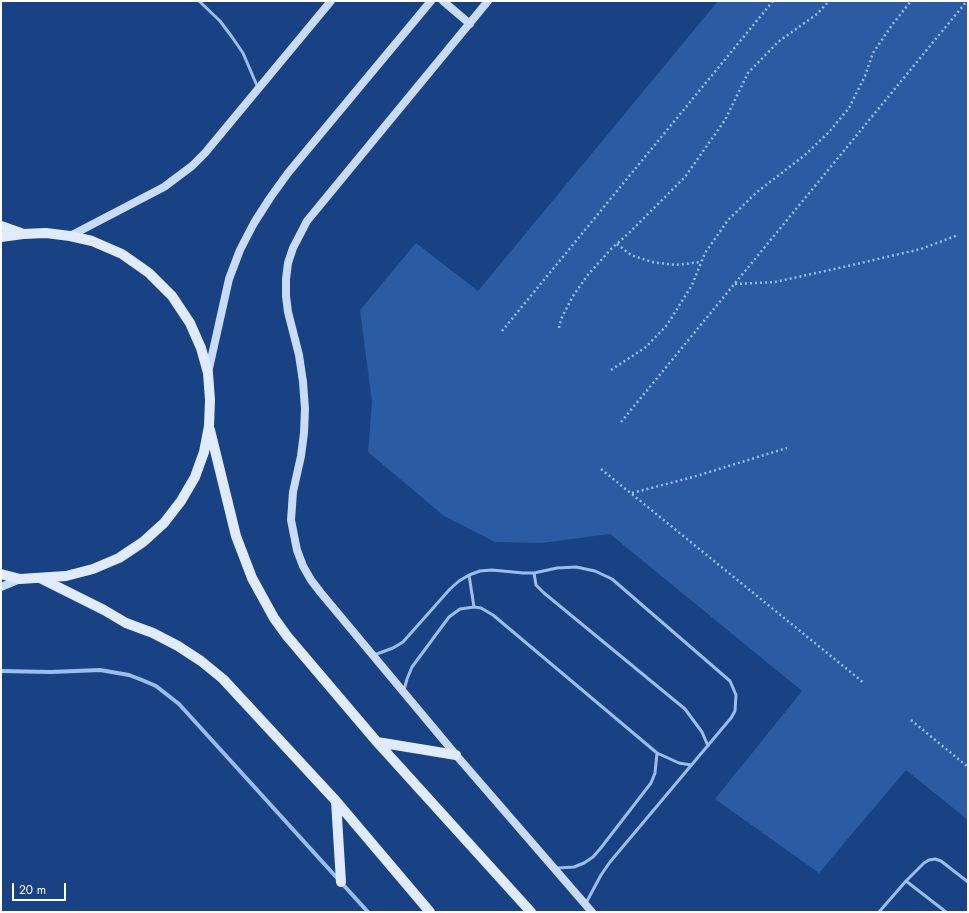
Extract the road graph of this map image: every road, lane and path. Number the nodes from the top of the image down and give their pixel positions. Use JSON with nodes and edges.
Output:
{"nodes":[{"id":1,"x":199,"y":1,"type":"edge"},
{"id":2,"x":331,"y":1,"type":"edge"},
{"id":3,"x":430,"y":1,"type":"edge"},
{"id":4,"x":443,"y":1,"type":"edge"},
{"id":5,"x":488,"y":1,"type":"edge"},
{"id":6,"x":773,"y":1,"type":"edge"},
{"id":7,"x":829,"y":1,"type":"edge"},
{"id":8,"x":911,"y":1,"type":"edge"},
{"id":9,"x":967,"y":1,"type":"edge"},
{"id":10,"x":470,"y":24,"type":"junction"},
{"id":11,"x":259,"y":88,"type":"junction"},
{"id":12,"x":1,"y":226,"type":"edge"},
{"id":13,"x":23,"y":234,"type":"junction"},
{"id":14,"x":958,"y":235,"type":"dead end"},
{"id":15,"x":70,"y":236,"type":"junction"},
{"id":16,"x":1,"y":237,"type":"edge"},
{"id":17,"x":617,"y":244,"type":"junction"},
{"id":18,"x":701,"y":262,"type":"junction"},
{"id":19,"x":734,"y":284,"type":"junction"},
{"id":20,"x":559,"y":328,"type":"dead end"},
{"id":21,"x":502,"y":331,"type":"dead end"},
{"id":22,"x":611,"y":370,"type":"dead end"},
{"id":23,"x":208,"y":373,"type":"junction"},
{"id":24,"x":621,"y":422,"type":"dead end"},
{"id":25,"x":209,"y":426,"type":"junction"},
{"id":26,"x":787,"y":448,"type":"dead end"},
{"id":27,"x":601,"y":469,"type":"dead end"},
{"id":28,"x":631,"y":493,"type":"junction"},
{"id":29,"x":534,"y":573,"type":"junction"},
{"id":30,"x":1,"y":574,"type":"edge"},
{"id":31,"x":469,"y":575,"type":"junction"},
{"id":32,"x":40,"y":578,"type":"junction"},
{"id":33,"x":20,"y":579,"type":"junction"},
{"id":34,"x":1,"y":587,"type":"edge"},
{"id":35,"x":474,"y":607,"type":"junction"},
{"id":36,"x":372,"y":655,"type":"junction"},
{"id":37,"x":1,"y":671,"type":"edge"},
{"id":38,"x":864,"y":683,"type":"dead end"},
{"id":39,"x":404,"y":692,"type":"junction"},
{"id":40,"x":911,"y":720,"type":"dead end"},
{"id":41,"x":377,"y":742,"type":"junction"},
{"id":42,"x":708,"y":746,"type":"junction"},
{"id":43,"x":657,"y":753,"type":"junction"},
{"id":44,"x":456,"y":755,"type":"junction"},
{"id":45,"x":692,"y":765,"type":"junction"},
{"id":46,"x":968,"y":767,"type":"edge"},
{"id":47,"x":336,"y":801,"type":"junction"},
{"id":48,"x":554,"y":868,"type":"junction"},
{"id":49,"x":906,"y":881,"type":"junction"},
{"id":50,"x":341,"y":882,"type":"junction"},
{"id":51,"x":968,"y":882,"type":"edge"},
{"id":52,"x":585,"y":904,"type":"junction"},
{"id":53,"x":368,"y":912,"type":"edge"},
{"id":54,"x":430,"y":912,"type":"edge"},
{"id":55,"x":531,"y":912,"type":"edge"},
{"id":56,"x":592,"y":912,"type":"edge"},
{"id":57,"x":880,"y":912,"type":"edge"},
{"id":58,"x":946,"y":912,"type":"edge"}],
"edges":[{"from":1,"to":11,"type":"lane"},
{"from":2,"to":11,"type":"street"},
{"from":3,"to":23,"type":"street"},
{"from":4,"to":10,"type":"street"},
{"from":5,"to":10,"type":"street"},
{"from":6,"to":21,"type":"path"},
{"from":7,"to":17,"type":"path"},
{"from":8,"to":18,"type":"path"},
{"from":9,"to":19,"type":"path"},
{"from":10,"to":36,"type":"street"},
{"from":11,"to":15,"type":"street"},
{"from":12,"to":13,"type":"main road"},
{"from":13,"to":15,"type":"main road"},
{"from":13,"to":16,"type":"main road"},
{"from":14,"to":19,"type":"path"},
{"from":15,"to":23,"type":"main road"},
{"from":17,"to":18,"type":"path"},
{"from":17,"to":20,"type":"path"},
{"from":18,"to":22,"type":"path"},
{"from":19,"to":24,"type":"path"},
{"from":23,"to":25,"type":"main road"},
{"from":25,"to":32,"type":"main road"},
{"from":25,"to":41,"type":"main road"},
{"from":26,"to":28,"type":"path"},
{"from":27,"to":28,"type":"path"},
{"from":28,"to":38,"type":"path"},
{"from":29,"to":31,"type":"lane"},
{"from":29,"to":42,"type":"lane"},
{"from":29,"to":42,"type":"lane"},
{"from":30,"to":33,"type":"main road"},
{"from":31,"to":35,"type":"lane"},
{"from":31,"to":36,"type":"lane"},
{"from":32,"to":33,"type":"main road"},
{"from":32,"to":47,"type":"main road"},
{"from":33,"to":34,"type":"street"},
{"from":35,"to":39,"type":"lane"},
{"from":35,"to":43,"type":"lane"},
{"from":36,"to":39,"type":"street"},
{"from":37,"to":50,"type":"street"},
{"from":39,"to":44,"type":"street"},
{"from":40,"to":46,"type":"path"},
{"from":41,"to":44,"type":"main road"},
{"from":41,"to":55,"type":"main road"},
{"from":42,"to":45,"type":"lane"},
{"from":43,"to":45,"type":"lane"},
{"from":43,"to":48,"type":"lane"},
{"from":44,"to":48,"type":"street"},
{"from":45,"to":52,"type":"lane"},
{"from":47,"to":50,"type":"main road"},
{"from":47,"to":54,"type":"main road"},
{"from":48,"to":52,"type":"street"},
{"from":49,"to":51,"type":"lane"},
{"from":49,"to":57,"type":"lane"},
{"from":49,"to":58,"type":"lane"},
{"from":50,"to":53,"type":"street"},
{"from":52,"to":56,"type":"street"}]}
